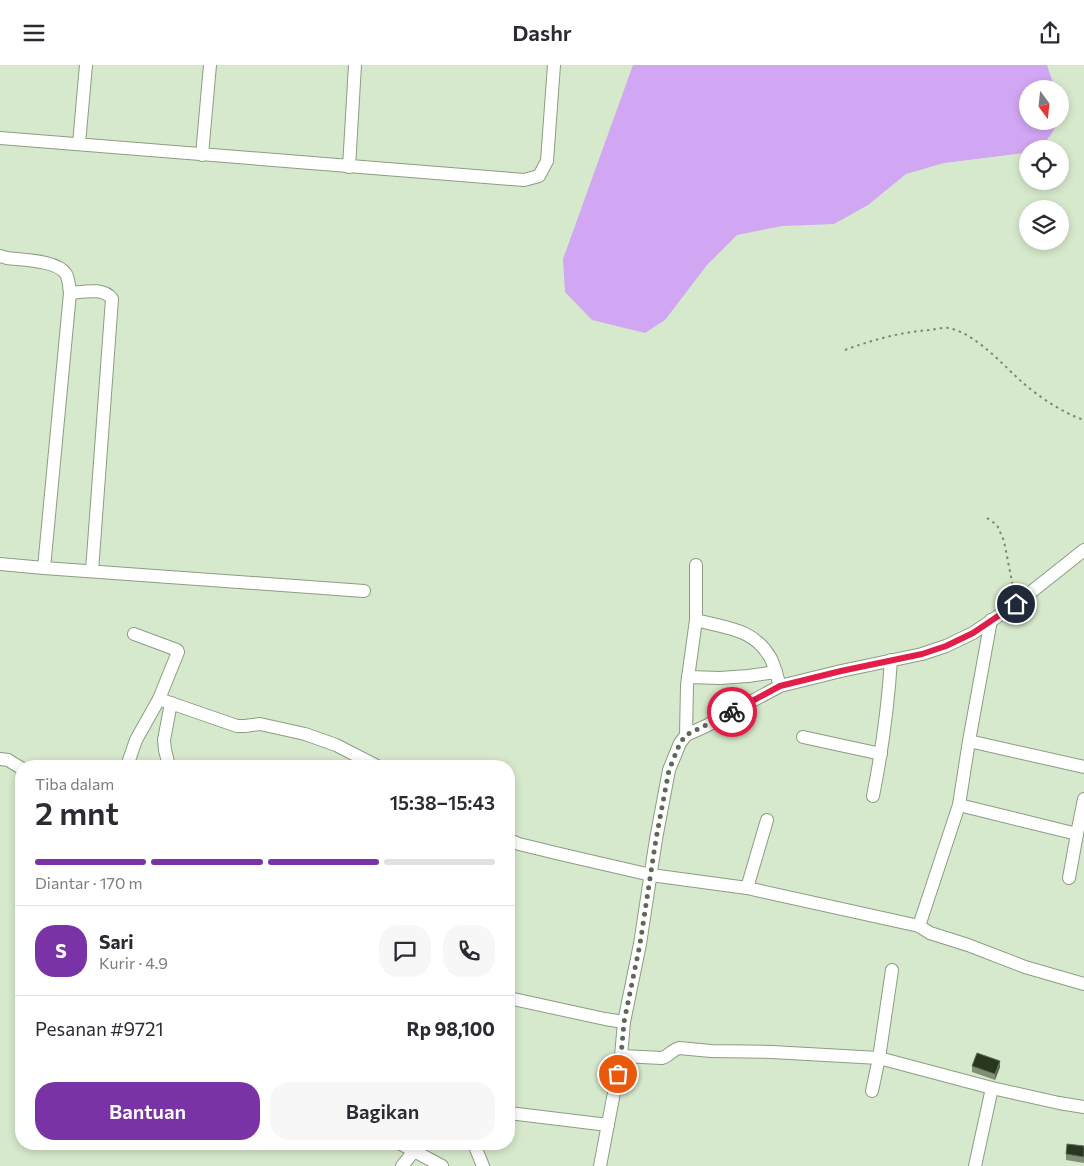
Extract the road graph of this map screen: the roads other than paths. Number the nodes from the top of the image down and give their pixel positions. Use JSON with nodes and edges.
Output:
{"nodes":[{"id":1,"x":86,"y":65,"type":"edge"},
{"id":2,"x":210,"y":65,"type":"edge"},
{"id":3,"x":355,"y":65,"type":"edge"},
{"id":4,"x":554,"y":65,"type":"edge"},
{"id":5,"x":0,"y":139,"type":"edge"},
{"id":6,"x":79,"y":144,"type":"junction"},
{"id":7,"x":202,"y":155,"type":"junction"},
{"id":8,"x":349,"y":167,"type":"junction"},
{"id":9,"x":0,"y":256,"type":"edge"},
{"id":10,"x":70,"y":293,"type":"junction"},
{"id":11,"x":1084,"y":551,"type":"edge"},
{"id":12,"x":0,"y":564,"type":"edge"},
{"id":13,"x":696,"y":565,"type":"dead end"},
{"id":14,"x":44,"y":568,"type":"junction"},
{"id":15,"x":92,"y":571,"type":"junction"},
{"id":16,"x":364,"y":591,"type":"dead end"},
{"id":17,"x":696,"y":620,"type":"junction"},
{"id":18,"x":991,"y":621,"type":"junction"},
{"id":19,"x":134,"y":634,"type":"dead end"},
{"id":20,"x":891,"y":660,"type":"junction"},
{"id":21,"x":776,"y":672,"type":"junction"},
{"id":22,"x":688,"y":677,"type":"junction"},
{"id":23,"x":780,"y":686,"type":"junction"},
{"id":24,"x":165,"y":701,"type":"junction"},
{"id":25,"x":686,"y":735,"type":"junction"},
{"id":26,"x":803,"y":737,"type":"dead end"},
{"id":27,"x":968,"y":741,"type":"junction"},
{"id":28,"x":881,"y":754,"type":"junction"},
{"id":29,"x":0,"y":759,"type":"edge"},
{"id":30,"x":129,"y":760,"type":"edge"},
{"id":31,"x":168,"y":760,"type":"edge"},
{"id":32,"x":365,"y":760,"type":"edge"},
{"id":33,"x":15,"y":764,"type":"edge"},
{"id":34,"x":1084,"y":767,"type":"edge"},
{"id":35,"x":873,"y":796,"type":"dead end"},
{"id":36,"x":1084,"y":799,"type":"edge"},
{"id":37,"x":959,"y":805,"type":"junction"},
{"id":38,"x":767,"y":820,"type":"dead end"},
{"id":39,"x":1076,"y":834,"type":"junction"},
{"id":40,"x":515,"y":843,"type":"edge"},
{"id":41,"x":652,"y":875,"type":"junction"},
{"id":42,"x":1069,"y":878,"type":"dead end"},
{"id":43,"x":747,"y":888,"type":"junction"},
{"id":44,"x":919,"y":926,"type":"junction"},
{"id":45,"x":892,"y":970,"type":"dead end"},
{"id":46,"x":1084,"y":984,"type":"edge"},
{"id":47,"x":515,"y":999,"type":"edge"},
{"id":48,"x":624,"y":1022,"type":"junction"},
{"id":49,"x":621,"y":1056,"type":"junction"},
{"id":50,"x":880,"y":1058,"type":"junction"},
{"id":51,"x":992,"y":1088,"type":"junction"},
{"id":52,"x":872,"y":1091,"type":"dead end"},
{"id":53,"x":1084,"y":1107,"type":"edge"},
{"id":54,"x":515,"y":1114,"type":"edge"},
{"id":55,"x":608,"y":1125,"type":"junction"},
{"id":56,"x":476,"y":1150,"type":"edge"},
{"id":57,"x":414,"y":1151,"type":"joint"},
{"id":58,"x":402,"y":1166,"type":"edge"},
{"id":59,"x":442,"y":1166,"type":"edge"},
{"id":60,"x":483,"y":1166,"type":"edge"},
{"id":61,"x":600,"y":1166,"type":"edge"},
{"id":62,"x":975,"y":1166,"type":"edge"}],
"edges":[{"from":1,"to":6,"type":"street"},
{"from":2,"to":7,"type":"street"},
{"from":3,"to":8,"type":"street"},
{"from":4,"to":8,"type":"street"},
{"from":5,"to":6,"type":"street"},
{"from":6,"to":7,"type":"street"},
{"from":7,"to":8,"type":"street"},
{"from":9,"to":10,"type":"street"},
{"from":10,"to":14,"type":"street"},
{"from":10,"to":15,"type":"street"},
{"from":11,"to":18,"type":"street"},
{"from":12,"to":14,"type":"street"},
{"from":13,"to":17,"type":"street"},
{"from":14,"to":15,"type":"street"},
{"from":15,"to":16,"type":"street"},
{"from":17,"to":21,"type":"street"},
{"from":17,"to":22,"type":"street"},
{"from":18,"to":20,"type":"street"},
{"from":18,"to":27,"type":"street"},
{"from":19,"to":24,"type":"street"},
{"from":20,"to":23,"type":"street"},
{"from":20,"to":28,"type":"street"},
{"from":21,"to":22,"type":"street"},
{"from":21,"to":23,"type":"street"},
{"from":22,"to":25,"type":"street"},
{"from":23,"to":25,"type":"street"},
{"from":24,"to":30,"type":"street"},
{"from":24,"to":31,"type":"street"},
{"from":24,"to":32,"type":"street"},
{"from":25,"to":41,"type":"street"},
{"from":26,"to":28,"type":"street"},
{"from":27,"to":34,"type":"street"},
{"from":27,"to":37,"type":"street"},
{"from":28,"to":35,"type":"street"},
{"from":29,"to":33,"type":"street"},
{"from":36,"to":39,"type":"street"},
{"from":37,"to":39,"type":"street"},
{"from":37,"to":44,"type":"street"},
{"from":38,"to":43,"type":"street"},
{"from":39,"to":42,"type":"street"},
{"from":40,"to":41,"type":"street"},
{"from":41,"to":43,"type":"street"},
{"from":41,"to":48,"type":"street"},
{"from":43,"to":44,"type":"street"},
{"from":44,"to":46,"type":"street"},
{"from":45,"to":50,"type":"street"},
{"from":47,"to":48,"type":"street"},
{"from":48,"to":49,"type":"street"},
{"from":49,"to":50,"type":"street"},
{"from":49,"to":55,"type":"street"},
{"from":50,"to":51,"type":"street"},
{"from":50,"to":52,"type":"street"},
{"from":51,"to":53,"type":"street"},
{"from":51,"to":62,"type":"street"},
{"from":54,"to":55,"type":"street"},
{"from":55,"to":61,"type":"street"},
{"from":56,"to":60,"type":"street"},
{"from":57,"to":58,"type":"street"},
{"from":57,"to":59,"type":"street"}]}
